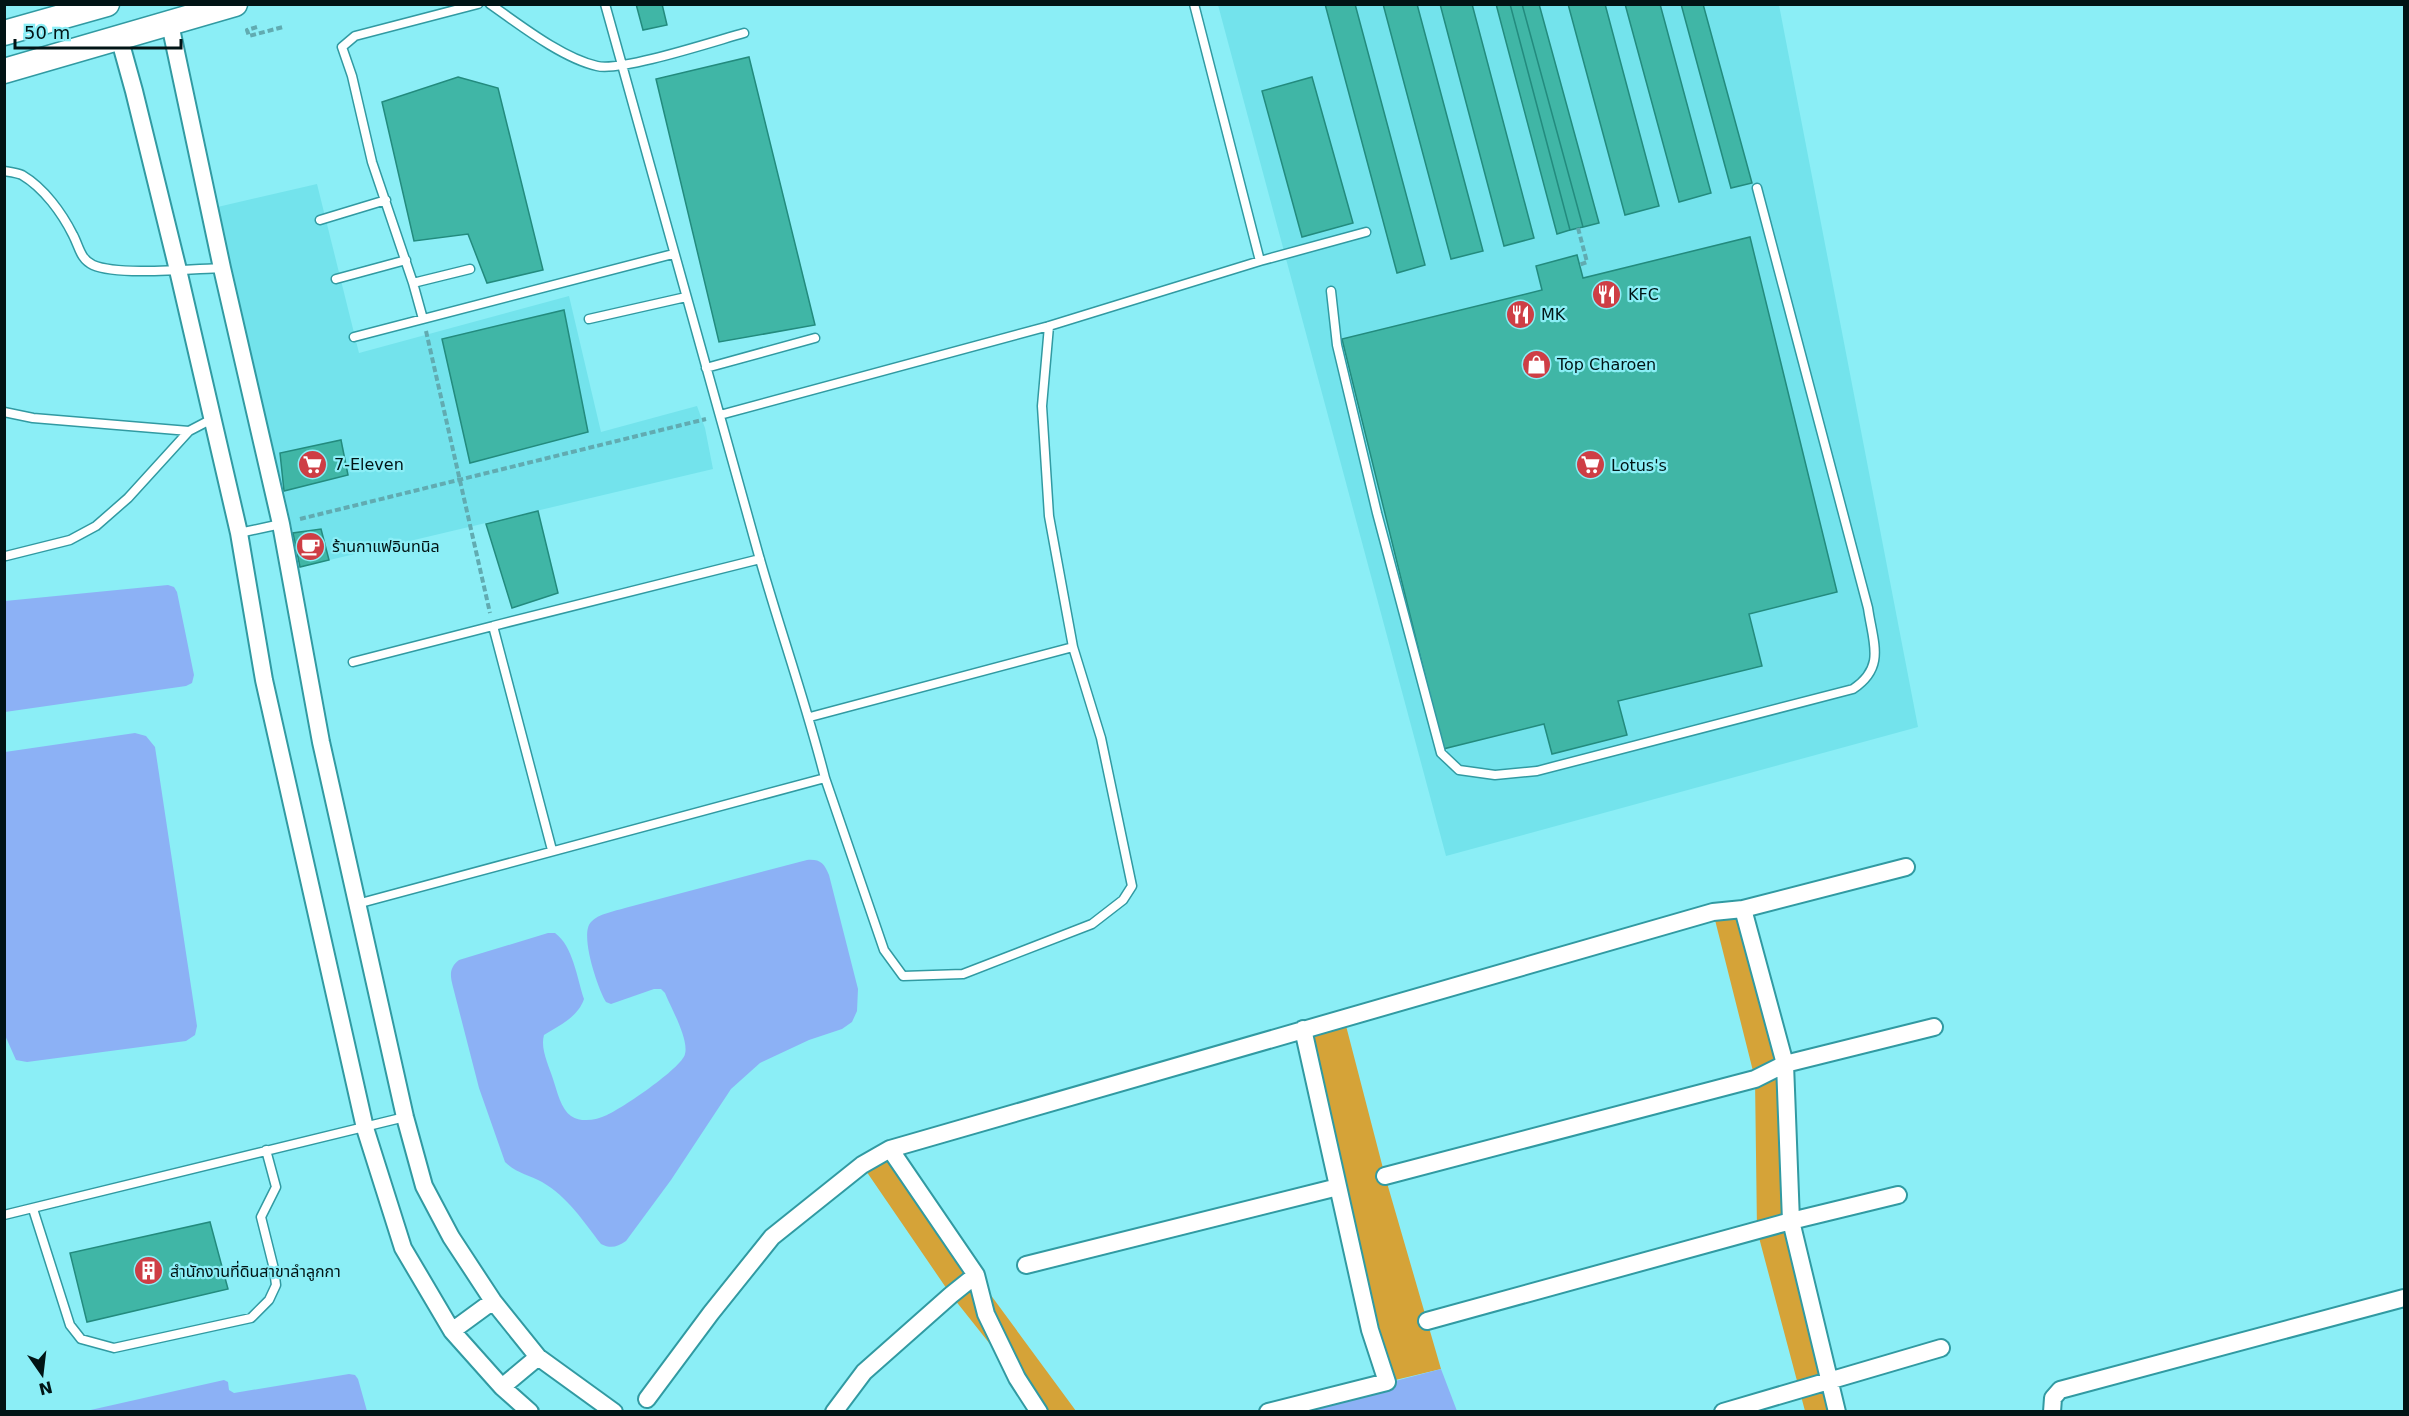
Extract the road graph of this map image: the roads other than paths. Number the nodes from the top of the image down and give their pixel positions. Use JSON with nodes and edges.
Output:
{"nodes":[{"id":1,"x":107,"y":4,"type":"edge"},
{"id":2,"x":235,"y":4,"type":"edge"},
{"id":3,"x":478,"y":4,"type":"edge"},
{"id":4,"x":490,"y":4,"type":"edge"},
{"id":5,"x":605,"y":4,"type":"edge"},
{"id":6,"x":1194,"y":4,"type":"edge"},
{"id":7,"x":170,"y":24,"type":"junction"},
{"id":8,"x":4,"y":33,"type":"edge"},
{"id":9,"x":744,"y":33,"type":"dead end"},
{"id":10,"x":119,"y":37,"type":"junction"},
{"id":11,"x":622,"y":65,"type":"junction"},
{"id":12,"x":4,"y":71,"type":"edge"},
{"id":13,"x":4,"y":171,"type":"edge"},
{"id":14,"x":1757,"y":188,"type":"dead end"},
{"id":15,"x":386,"y":200,"type":"junction"},
{"id":16,"x":320,"y":220,"type":"dead end"},
{"id":17,"x":1365,"y":232,"type":"dead end"},
{"id":18,"x":673,"y":254,"type":"junction"},
{"id":19,"x":406,"y":260,"type":"junction"},
{"id":20,"x":1260,"y":261,"type":"junction"},
{"id":21,"x":222,"y":268,"type":"junction"},
{"id":22,"x":470,"y":269,"type":"dead end"},
{"id":23,"x":178,"y":270,"type":"junction"},
{"id":24,"x":336,"y":279,"type":"dead end"},
{"id":25,"x":413,"y":282,"type":"junction"},
{"id":26,"x":1332,"y":291,"type":"dead end"},
{"id":27,"x":686,"y":297,"type":"junction"},
{"id":28,"x":423,"y":319,"type":"junction"},
{"id":29,"x":588,"y":319,"type":"dead end"},
{"id":30,"x":1049,"y":326,"type":"junction"},
{"id":31,"x":354,"y":337,"type":"dead end"},
{"id":32,"x":815,"y":338,"type":"dead end"},
{"id":33,"x":706,"y":368,"type":"junction"},
{"id":34,"x":4,"y":412,"type":"edge"},
{"id":35,"x":720,"y":415,"type":"junction"},
{"id":36,"x":212,"y":419,"type":"junction"},
{"id":37,"x":189,"y":431,"type":"junction"},
{"id":38,"x":281,"y":524,"type":"junction"},
{"id":39,"x":239,"y":533,"type":"junction"},
{"id":40,"x":6,"y":556,"type":"dead end"},
{"id":41,"x":760,"y":559,"type":"junction"},
{"id":42,"x":493,"y":626,"type":"junction"},
{"id":43,"x":1073,"y":647,"type":"junction"},
{"id":44,"x":353,"y":662,"type":"dead end"},
{"id":45,"x":810,"y":717,"type":"junction"},
{"id":46,"x":825,"y":778,"type":"junction"},
{"id":47,"x":552,"y":850,"type":"junction"},
{"id":48,"x":1906,"y":867,"type":"dead end"},
{"id":49,"x":357,"y":904,"type":"junction"},
{"id":50,"x":1743,"y":909,"type":"junction"},
{"id":51,"x":1934,"y":1027,"type":"dead end"},
{"id":52,"x":1303,"y":1029,"type":"junction"},
{"id":53,"x":1785,"y":1064,"type":"junction"},
{"id":54,"x":405,"y":1117,"type":"junction"},
{"id":55,"x":365,"y":1128,"type":"junction"},
{"id":56,"x":890,"y":1149,"type":"junction"},
{"id":57,"x":266,"y":1150,"type":"junction"},
{"id":58,"x":1385,"y":1176,"type":"dead end"},
{"id":59,"x":1338,"y":1187,"type":"junction"},
{"id":60,"x":1898,"y":1195,"type":"dead end"},
{"id":61,"x":33,"y":1209,"type":"junction"},
{"id":62,"x":4,"y":1215,"type":"edge"},
{"id":63,"x":1791,"y":1221,"type":"junction"},
{"id":64,"x":1026,"y":1265,"type":"dead end"},
{"id":65,"x":976,"y":1275,"type":"junction"},
{"id":66,"x":2404,"y":1298,"type":"edge"},
{"id":67,"x":493,"y":1301,"type":"junction"},
{"id":68,"x":1427,"y":1321,"type":"dead end"},
{"id":69,"x":452,"y":1331,"type":"junction"},
{"id":70,"x":1941,"y":1348,"type":"dead end"},
{"id":71,"x":538,"y":1357,"type":"junction"},
{"id":72,"x":1829,"y":1383,"type":"junction"},
{"id":73,"x":502,"y":1387,"type":"junction"},
{"id":74,"x":647,"y":1399,"type":"dead end"},
{"id":75,"x":530,"y":1412,"type":"edge"},
{"id":76,"x":614,"y":1412,"type":"edge"},
{"id":77,"x":834,"y":1412,"type":"edge"},
{"id":78,"x":1039,"y":1412,"type":"edge"},
{"id":79,"x":1268,"y":1412,"type":"edge"},
{"id":80,"x":1723,"y":1412,"type":"edge"},
{"id":81,"x":1837,"y":1412,"type":"edge"},
{"id":82,"x":2052,"y":1412,"type":"edge"}],
"edges":[{"from":1,"to":8,"type":"main road"},
{"from":2,"to":7,"type":"main road"},
{"from":3,"to":15,"type":"lane"},
{"from":4,"to":11,"type":"lane"},
{"from":5,"to":11,"type":"lane"},
{"from":6,"to":20,"type":"lane"},
{"from":7,"to":10,"type":"main road"},
{"from":7,"to":21,"type":"street"},
{"from":9,"to":11,"type":"lane"},
{"from":10,"to":12,"type":"main road"},
{"from":10,"to":23,"type":"street"},
{"from":11,"to":18,"type":"lane"},
{"from":13,"to":23,"type":"lane"},
{"from":14,"to":26,"type":"lane"},
{"from":15,"to":16,"type":"lane"},
{"from":15,"to":19,"type":"lane"},
{"from":17,"to":20,"type":"lane"},
{"from":18,"to":27,"type":"lane"},
{"from":18,"to":28,"type":"lane"},
{"from":19,"to":24,"type":"lane"},
{"from":19,"to":25,"type":"lane"},
{"from":20,"to":30,"type":"lane"},
{"from":21,"to":23,"type":"lane"},
{"from":21,"to":38,"type":"street"},
{"from":22,"to":25,"type":"lane"},
{"from":23,"to":36,"type":"street"},
{"from":25,"to":28,"type":"lane"},
{"from":27,"to":29,"type":"lane"},
{"from":27,"to":33,"type":"lane"},
{"from":28,"to":31,"type":"lane"},
{"from":30,"to":35,"type":"lane"},
{"from":30,"to":43,"type":"lane"},
{"from":32,"to":33,"type":"lane"},
{"from":33,"to":35,"type":"lane"},
{"from":34,"to":37,"type":"lane"},
{"from":35,"to":41,"type":"lane"},
{"from":36,"to":37,"type":"lane"},
{"from":36,"to":39,"type":"street"},
{"from":37,"to":40,"type":"lane"},
{"from":38,"to":39,"type":"lane"},
{"from":38,"to":49,"type":"street"},
{"from":39,"to":55,"type":"street"},
{"from":41,"to":42,"type":"lane"},
{"from":41,"to":45,"type":"lane"},
{"from":42,"to":44,"type":"lane"},
{"from":42,"to":47,"type":"lane"},
{"from":43,"to":45,"type":"lane"},
{"from":43,"to":46,"type":"lane"},
{"from":45,"to":46,"type":"lane"},
{"from":46,"to":47,"type":"lane"},
{"from":47,"to":49,"type":"lane"},
{"from":48,"to":50,"type":"street"},
{"from":49,"to":54,"type":"street"},
{"from":50,"to":52,"type":"street"},
{"from":50,"to":53,"type":"street"},
{"from":51,"to":53,"type":"street"},
{"from":52,"to":56,"type":"street"},
{"from":52,"to":59,"type":"street"},
{"from":53,"to":58,"type":"street"},
{"from":53,"to":63,"type":"street"},
{"from":54,"to":55,"type":"lane"},
{"from":54,"to":67,"type":"street"},
{"from":55,"to":57,"type":"lane"},
{"from":55,"to":69,"type":"street"},
{"from":56,"to":65,"type":"street"},
{"from":56,"to":74,"type":"street"},
{"from":57,"to":61,"type":"lane"},
{"from":57,"to":61,"type":"lane"},
{"from":59,"to":64,"type":"street"},
{"from":59,"to":79,"type":"street"},
{"from":60,"to":63,"type":"street"},
{"from":61,"to":62,"type":"lane"},
{"from":63,"to":68,"type":"street"},
{"from":63,"to":72,"type":"street"},
{"from":65,"to":77,"type":"street"},
{"from":65,"to":78,"type":"street"},
{"from":66,"to":82,"type":"street"},
{"from":67,"to":69,"type":"street"},
{"from":67,"to":71,"type":"street"},
{"from":69,"to":73,"type":"street"},
{"from":70,"to":72,"type":"street"},
{"from":71,"to":73,"type":"street"},
{"from":71,"to":76,"type":"street"},
{"from":72,"to":80,"type":"street"},
{"from":72,"to":81,"type":"street"},
{"from":73,"to":75,"type":"street"}]}
